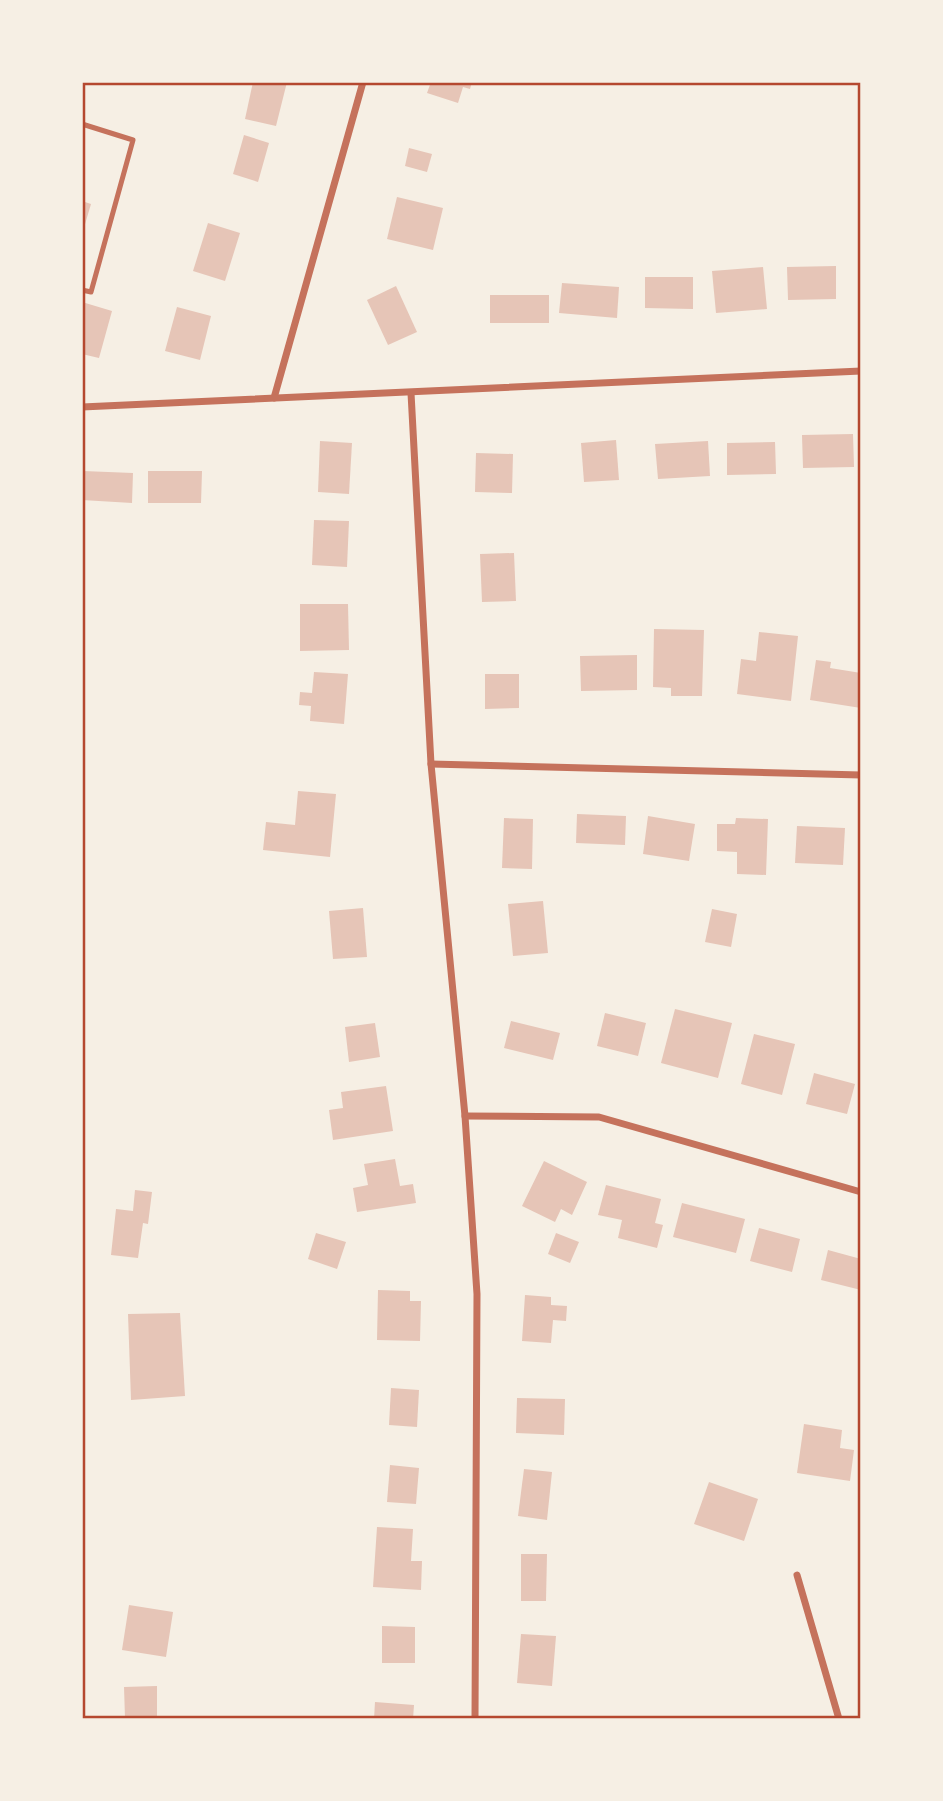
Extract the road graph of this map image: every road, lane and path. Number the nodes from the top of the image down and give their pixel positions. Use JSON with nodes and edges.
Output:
{"nodes":[{"id":1,"x":363,"y":82,"type":"edge"},
{"id":2,"x":82,"y":124,"type":"edge"},
{"id":3,"x":82,"y":290,"type":"edge"},
{"id":4,"x":861,"y":371,"type":"edge"},
{"id":5,"x":411,"y":393,"type":"junction"},
{"id":6,"x":274,"y":398,"type":"junction"},
{"id":7,"x":82,"y":407,"type":"edge"},
{"id":8,"x":430,"y":765,"type":"junction"},
{"id":9,"x":861,"y":775,"type":"edge"},
{"id":10,"x":465,"y":1116,"type":"junction"},
{"id":11,"x":861,"y":1192,"type":"edge"},
{"id":12,"x":797,"y":1575,"type":"dead end"},
{"id":13,"x":475,"y":1719,"type":"edge"},
{"id":14,"x":839,"y":1719,"type":"edge"}],
"edges":[{"from":1,"to":6,"type":"street"},
{"from":2,"to":3,"type":"lane"},
{"from":4,"to":5,"type":"street"},
{"from":5,"to":6,"type":"street"},
{"from":5,"to":8,"type":"street"},
{"from":6,"to":7,"type":"street"},
{"from":8,"to":9,"type":"street"},
{"from":8,"to":10,"type":"street"},
{"from":10,"to":11,"type":"street"},
{"from":10,"to":13,"type":"street"},
{"from":12,"to":14,"type":"street"}]}
